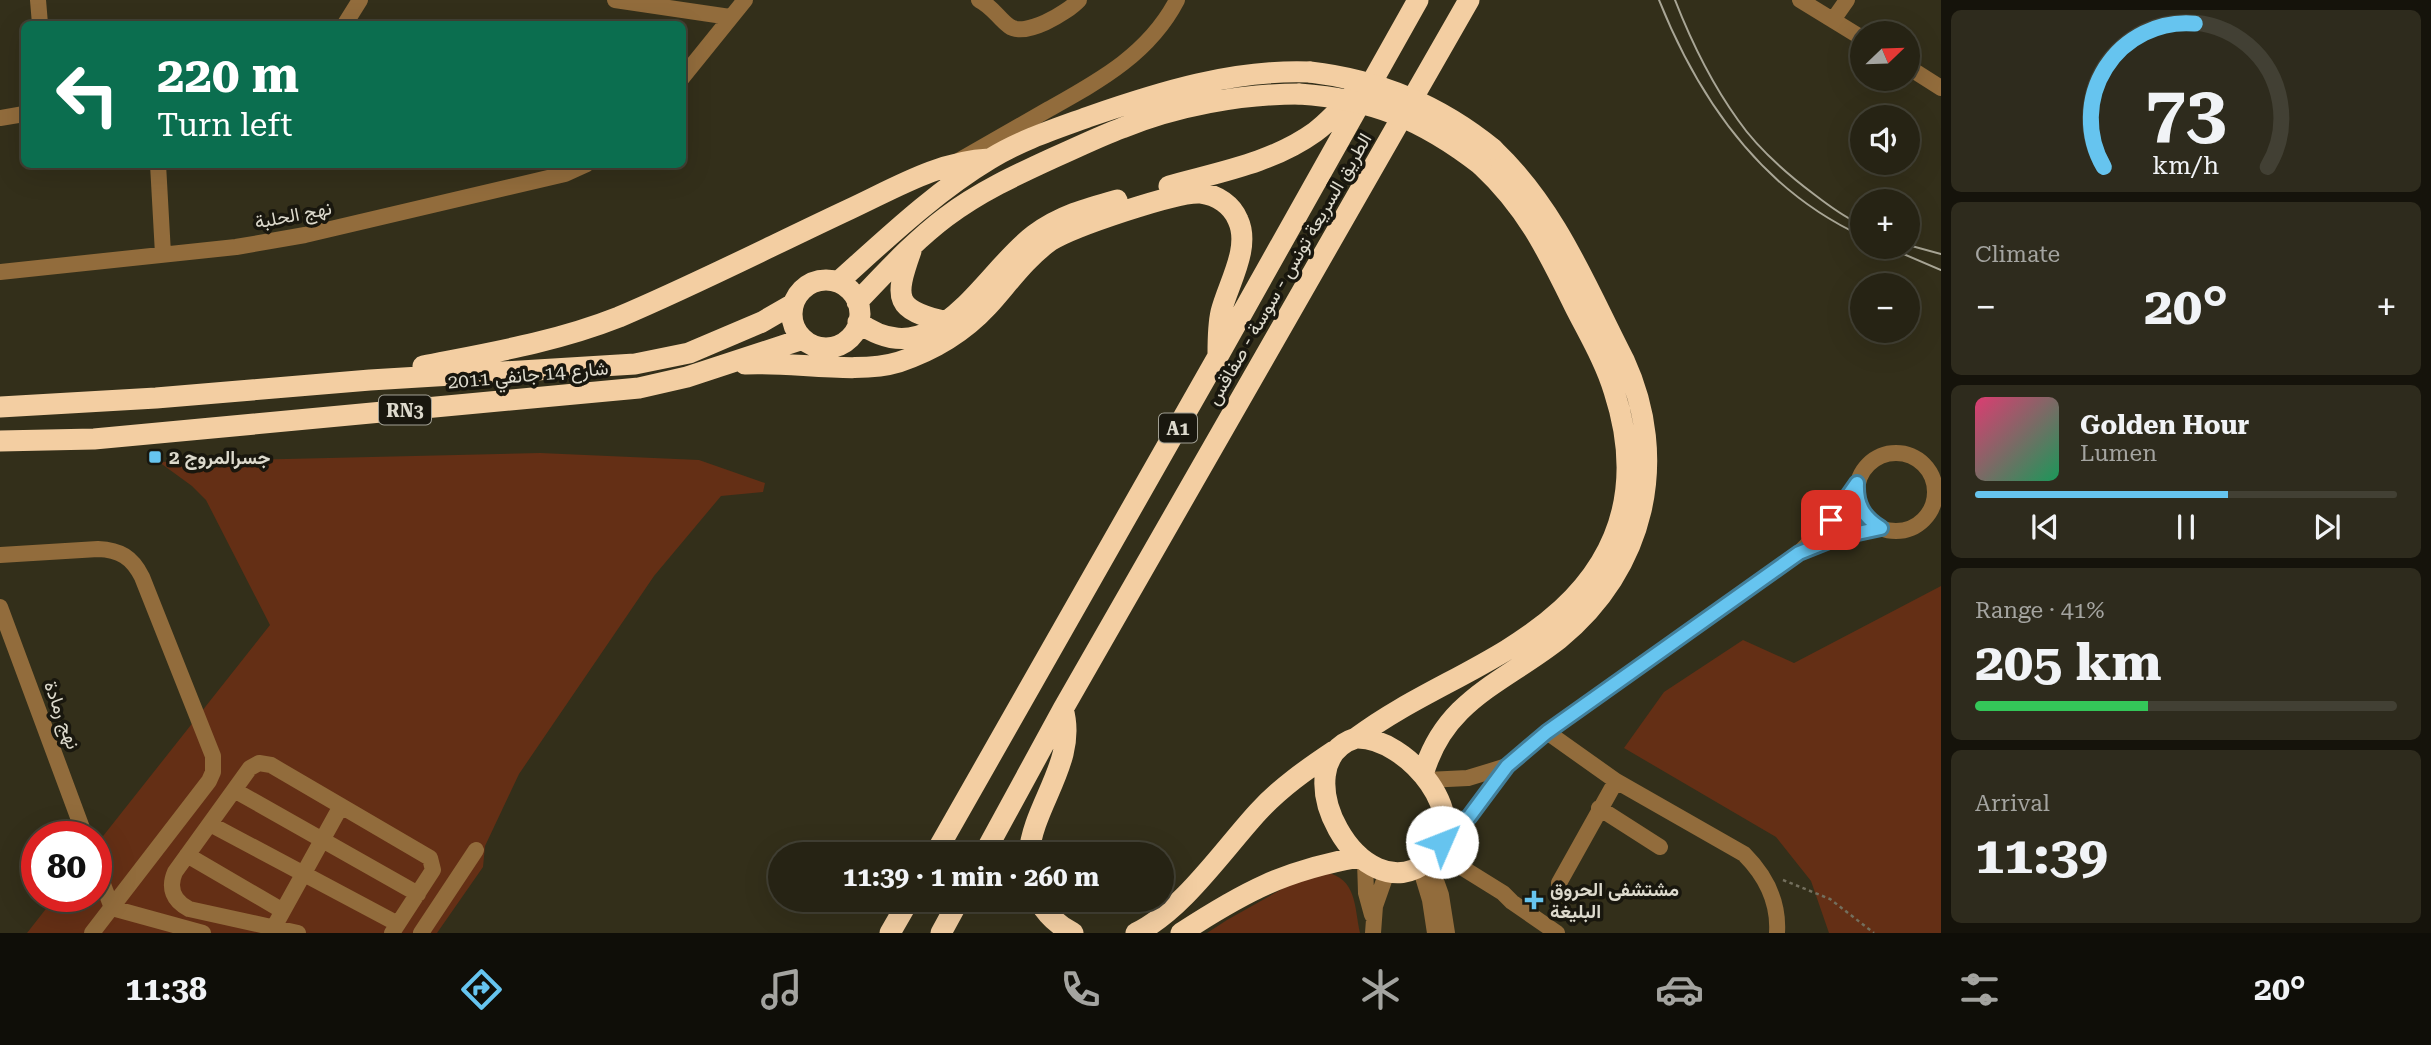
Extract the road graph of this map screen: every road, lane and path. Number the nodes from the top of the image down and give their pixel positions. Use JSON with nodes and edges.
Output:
{"nodes":[{"id":1,"x":38,"y":0,"type":"edge"},
{"id":2,"x":360,"y":0,"type":"edge"},
{"id":3,"x":615,"y":0,"type":"edge"},
{"id":4,"x":745,"y":0,"type":"edge"},
{"id":5,"x":979,"y":0,"type":"edge"},
{"id":6,"x":1079,"y":0,"type":"edge"},
{"id":7,"x":1177,"y":0,"type":"edge"},
{"id":8,"x":1418,"y":0,"type":"edge"},
{"id":9,"x":1469,"y":0,"type":"edge"},
{"id":10,"x":1800,"y":0,"type":"edge"},
{"id":11,"x":1847,"y":0,"type":"edge"},
{"id":12,"x":730,"y":17,"type":"junction"},
{"id":13,"x":1833,"y":20,"type":"junction"},
{"id":14,"x":40,"y":21,"type":"edge"},
{"id":15,"x":347,"y":21,"type":"edge"},
{"id":16,"x":1850,"y":31,"type":"edge"},
{"id":17,"x":1380,"y":65,"type":"junction"},
{"id":18,"x":686,"y":73,"type":"edge"},
{"id":19,"x":1920,"y":75,"type":"edge"},
{"id":20,"x":1941,"y":88,"type":"edge"},
{"id":21,"x":21,"y":114,"type":"edge"},
{"id":22,"x":0,"y":118,"type":"edge"},
{"id":23,"x":1487,"y":157,"type":"junction"},
{"id":24,"x":989,"y":159,"type":"junction"},
{"id":25,"x":955,"y":163,"type":"junction"},
{"id":26,"x":158,"y":168,"type":"edge"},
{"id":27,"x":566,"y":169,"type":"edge"},
{"id":28,"x":913,"y":244,"type":"junction"},
{"id":29,"x":163,"y":254,"type":"junction"},
{"id":30,"x":0,"y":272,"type":"edge"},
{"id":31,"x":838,"y":282,"type":"junction"},
{"id":32,"x":793,"y":304,"type":"junction"},
{"id":33,"x":858,"y":312,"type":"junction"},
{"id":34,"x":947,"y":322,"type":"junction"},
{"id":35,"x":803,"y":339,"type":"junction"},
{"id":36,"x":1217,"y":358,"type":"junction"},
{"id":37,"x":719,"y":367,"type":"junction"},
{"id":38,"x":370,"y":380,"type":"junction"},
{"id":39,"x":0,"y":407,"type":"edge"},
{"id":40,"x":0,"y":441,"type":"edge"},
{"id":41,"x":1857,"y":483,"type":"junction"},
{"id":42,"x":1881,"y":528,"type":"junction"},
{"id":43,"x":1799,"y":553,"type":"junction"},
{"id":44,"x":0,"y":555,"type":"edge"},
{"id":45,"x":0,"y":607,"type":"edge"},
{"id":46,"x":1063,"y":709,"type":"junction"},
{"id":47,"x":1547,"y":732,"type":"junction"},
{"id":48,"x":1356,"y":738,"type":"junction"},
{"id":49,"x":1334,"y":751,"type":"junction"},
{"id":50,"x":1507,"y":766,"type":"junction"},
{"id":51,"x":1425,"y":778,"type":"junction"},
{"id":52,"x":1616,"y":781,"type":"junction"},
{"id":53,"x":234,"y":790,"type":"junction"},
{"id":54,"x":341,"y":806,"type":"junction"},
{"id":55,"x":1599,"y":808,"type":"junction"},
{"id":56,"x":79,"y":821,"type":"edge"},
{"id":57,"x":210,"y":824,"type":"junction"},
{"id":58,"x":1445,"y":831,"type":"junction"},
{"id":59,"x":323,"y":840,"type":"junction"},
{"id":60,"x":942,"y":842,"type":"edge"},
{"id":61,"x":991,"y":842,"type":"edge"},
{"id":62,"x":1031,"y":842,"type":"edge"},
{"id":63,"x":1660,"y":847,"type":"dead end"},
{"id":64,"x":476,"y":850,"type":"dead end"},
{"id":65,"x":187,"y":855,"type":"junction"},
{"id":66,"x":1363,"y":859,"type":"junction"},
{"id":67,"x":1429,"y":860,"type":"junction"},
{"id":68,"x":1760,"y":872,"type":"junction"},
{"id":69,"x":1387,"y":873,"type":"junction"},
{"id":70,"x":303,"y":874,"type":"junction"},
{"id":71,"x":1559,"y":883,"type":"dead end"},
{"id":72,"x":418,"y":894,"type":"junction"},
{"id":73,"x":112,"y":908,"type":"joint"},
{"id":74,"x":189,"y":909,"type":"junction"},
{"id":75,"x":283,"y":911,"type":"junction"},
{"id":76,"x":109,"y":912,"type":"edge"},
{"id":77,"x":902,"y":912,"type":"edge"},
{"id":78,"x":952,"y":912,"type":"edge"},
{"id":79,"x":1046,"y":912,"type":"edge"},
{"id":80,"x":1373,"y":925,"type":"edge"},
{"id":81,"x":180,"y":927,"type":"junction"},
{"id":82,"x":274,"y":927,"type":"junction"},
{"id":83,"x":395,"y":929,"type":"edge"},
{"id":84,"x":92,"y":933,"type":"edge"},
{"id":85,"x":203,"y":933,"type":"edge"},
{"id":86,"x":298,"y":933,"type":"edge"},
{"id":87,"x":421,"y":933,"type":"edge"},
{"id":88,"x":890,"y":933,"type":"edge"},
{"id":89,"x":941,"y":933,"type":"edge"},
{"id":90,"x":1073,"y":933,"type":"edge"},
{"id":91,"x":1136,"y":933,"type":"edge"},
{"id":92,"x":1181,"y":933,"type":"edge"},
{"id":93,"x":1435,"y":933,"type":"edge"},
{"id":94,"x":1447,"y":933,"type":"edge"},
{"id":95,"x":1557,"y":933,"type":"edge"},
{"id":96,"x":1777,"y":933,"type":"edge"},
{"id":97,"x":1874,"y":933,"type":"edge"}],
"edges":[{"from":1,"to":14,"type":"street"},
{"from":2,"to":15,"type":"street"},
{"from":3,"to":12,"type":"street"},
{"from":4,"to":12,"type":"street"},
{"from":5,"to":6,"type":"street"},
{"from":7,"to":25,"type":"street"},
{"from":8,"to":17,"type":"highway","name":"الطريق السريعة تونس - سوسة - صفاقس","number":"A1"},
{"from":9,"to":46,"type":"highway","name":"الطريق السريعة تونس - سوسة - صفاقس","number":"A1"},
{"from":10,"to":13,"type":"street"},
{"from":11,"to":13,"type":"street"},
{"from":12,"to":18,"type":"street"},
{"from":13,"to":16,"type":"street"},
{"from":17,"to":34,"type":"highway"},
{"from":17,"to":36,"type":"highway","name":"الطريق السريعة تونس - سوسة - صفاقس","number":"A1"},
{"from":19,"to":20,"type":"street"},
{"from":21,"to":22,"type":"street"},
{"from":23,"to":24,"type":"highway","bridge":true},
{"from":23,"to":28,"type":"highway","name":"شارع 14 جانفي 2011","bridge":true},
{"from":23,"to":48,"type":"highway"},
{"from":23,"to":51,"type":"highway"},
{"from":24,"to":25,"type":"highway"},
{"from":24,"to":31,"type":"highway"},
{"from":25,"to":38,"type":"highway"},
{"from":26,"to":29,"type":"street"},
{"from":27,"to":29,"type":"street","name":"نهج الحلبة"},
{"from":28,"to":33,"type":"highway","name":"شارع 14 جانفي 2011"},
{"from":28,"to":34,"type":"highway"},
{"from":29,"to":30,"type":"street","name":"نهج الحلبة"},
{"from":31,"to":32,"type":"highway","name":"شارع 14 جانفي 2011","number":"RN3"},
{"from":31,"to":33,"type":"highway"},
{"from":32,"to":35,"type":"highway"},
{"from":32,"to":38,"type":"highway","name":"شارع 14 جانفي 2011","number":"RN3"},
{"from":33,"to":34,"type":"highway"},
{"from":33,"to":35,"type":"highway","name":"شارع 14 جانفي 2011","number":"RN3"},
{"from":35,"to":37,"type":"highway","name":"شارع 14 جانفي 2011","number":"RN3"},
{"from":36,"to":37,"type":"highway"},
{"from":36,"to":60,"type":"highway","name":"الطريق السريعة تونس - سوسة - صفاقس","number":"A1"},
{"from":37,"to":40,"type":"highway","name":"شارع 14 جانفي 2011","number":"RN3"},
{"from":38,"to":39,"type":"highway","name":"شارع 14 جانفي 2011","number":"RN3"},
{"from":41,"to":42,"type":"street"},
{"from":41,"to":42,"type":"street"},
{"from":41,"to":43,"type":"street"},
{"from":42,"to":43,"type":"street"},
{"from":43,"to":47,"type":"street"},
{"from":44,"to":73,"type":"street"},
{"from":45,"to":56,"type":"street","name":"نهج رمادة"},
{"from":46,"to":61,"type":"highway","name":"الطريق السريعة تونس - سوسة - صفاقس","number":"A1"},
{"from":46,"to":62,"type":"highway"},
{"from":47,"to":50,"type":"street"},
{"from":47,"to":52,"type":"street"},
{"from":48,"to":49,"type":"highway"},
{"from":48,"to":51,"type":"highway"},
{"from":49,"to":66,"type":"highway"},
{"from":49,"to":91,"type":"highway"},
{"from":50,"to":51,"type":"street"},
{"from":50,"to":58,"type":"street"},
{"from":51,"to":58,"type":"highway"},
{"from":52,"to":55,"type":"street"},
{"from":52,"to":68,"type":"street"},
{"from":53,"to":54,"type":"street"},
{"from":53,"to":57,"type":"street"},
{"from":53,"to":59,"type":"street"},
{"from":54,"to":59,"type":"street"},
{"from":54,"to":72,"type":"street"},
{"from":55,"to":63,"type":"street"},
{"from":55,"to":71,"type":"street"},
{"from":57,"to":65,"type":"street"},
{"from":57,"to":70,"type":"street"},
{"from":58,"to":67,"type":"highway"},
{"from":59,"to":70,"type":"street"},
{"from":59,"to":72,"type":"street"},
{"from":64,"to":87,"type":"street"},
{"from":65,"to":74,"type":"street"},
{"from":65,"to":75,"type":"street"},
{"from":66,"to":69,"type":"highway"},
{"from":66,"to":80,"type":"street"},
{"from":66,"to":92,"type":"highway"},
{"from":67,"to":69,"type":"highway"},
{"from":67,"to":93,"type":"street"},
{"from":67,"to":94,"type":"street"},
{"from":67,"to":95,"type":"street"},
{"from":68,"to":96,"type":"street"},
{"from":68,"to":97,"type":"path"},
{"from":69,"to":80,"type":"street"},
{"from":70,"to":75,"type":"street"},
{"from":70,"to":83,"type":"street"},
{"from":72,"to":83,"type":"street"},
{"from":73,"to":81,"type":"street"},
{"from":74,"to":81,"type":"street"},
{"from":74,"to":82,"type":"street"},
{"from":75,"to":82,"type":"street"},
{"from":76,"to":84,"type":"street"},
{"from":77,"to":88,"type":"highway"},
{"from":78,"to":89,"type":"highway"},
{"from":79,"to":90,"type":"highway"},
{"from":81,"to":85,"type":"street"},
{"from":82,"to":86,"type":"street"}]}
